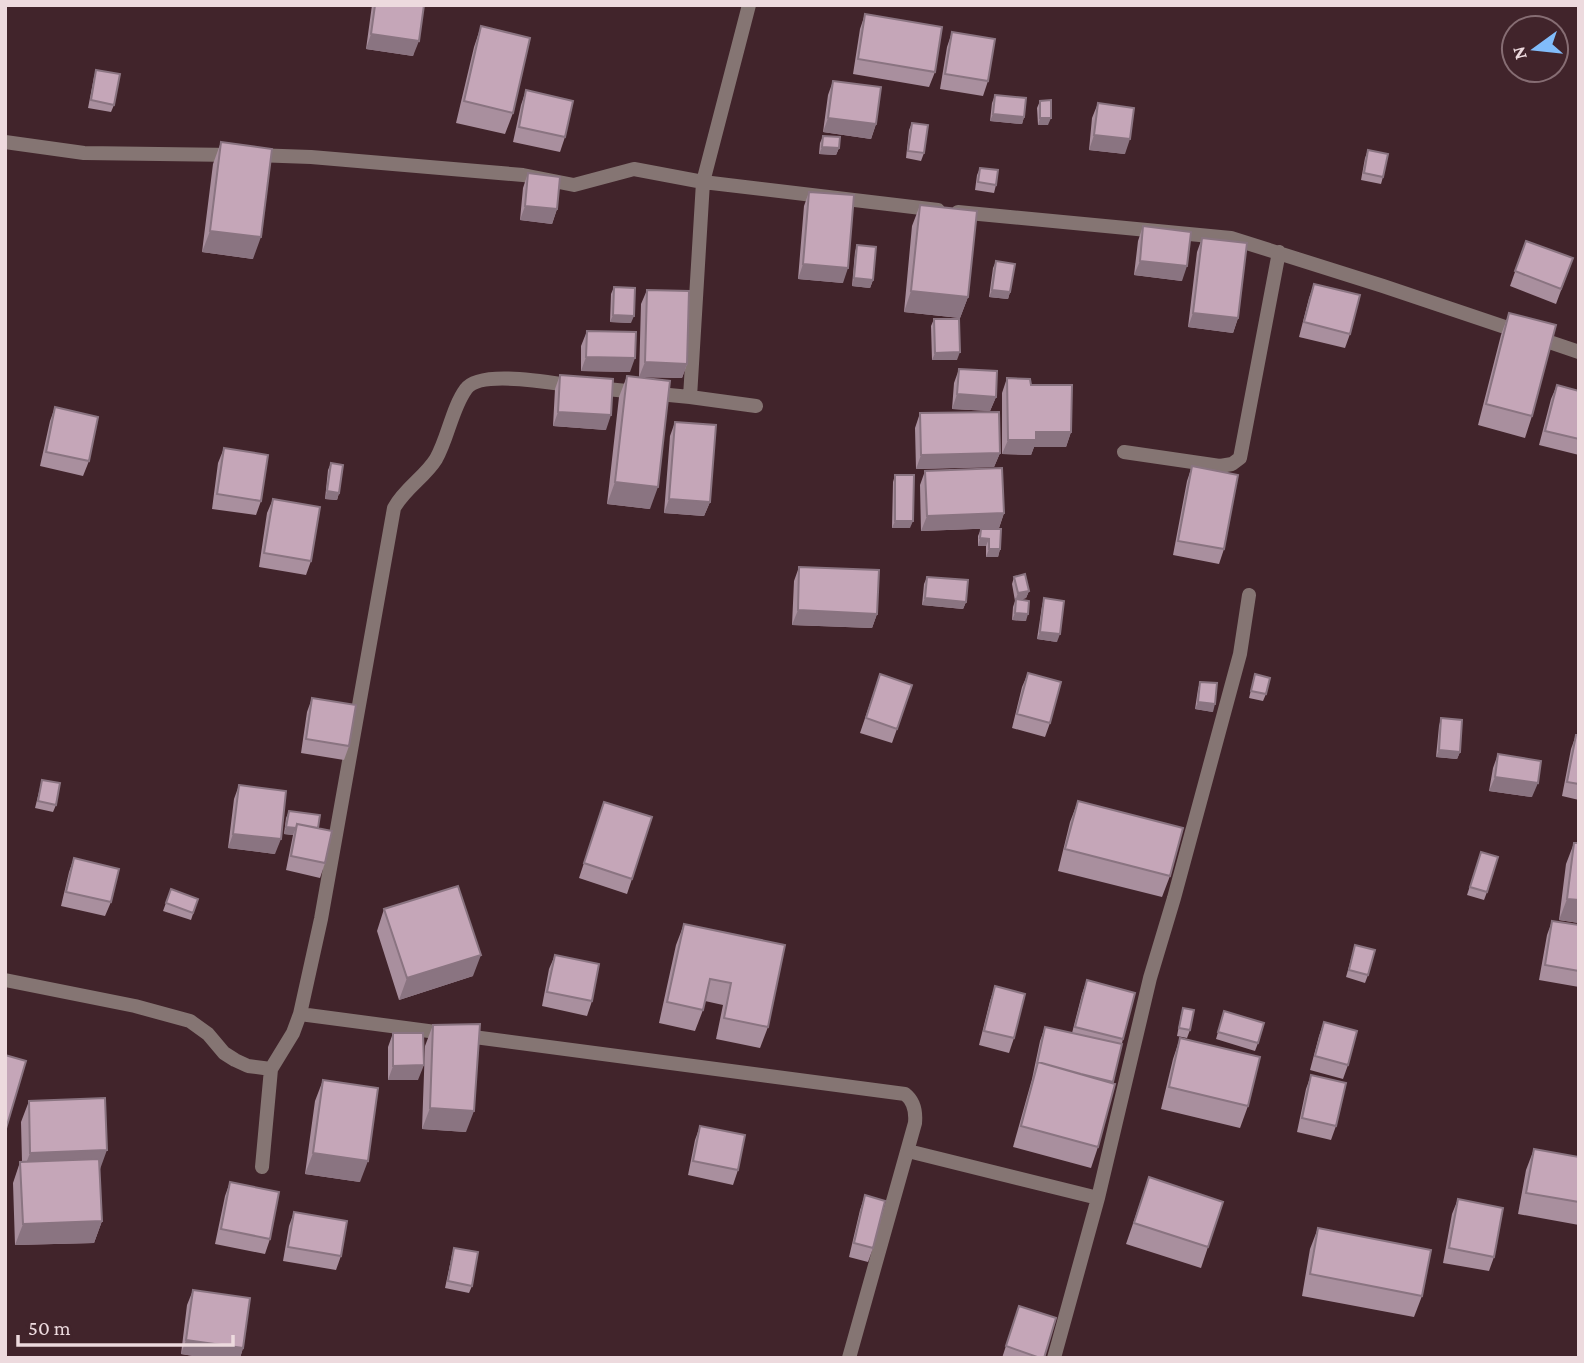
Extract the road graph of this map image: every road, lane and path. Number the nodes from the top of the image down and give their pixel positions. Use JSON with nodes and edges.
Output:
{"nodes":[{"id":1,"x":749,"y":5,"type":"edge"},
{"id":2,"x":5,"y":142,"type":"edge"},
{"id":3,"x":703,"y":182,"type":"junction"},
{"id":4,"x":1279,"y":252,"type":"junction"},
{"id":5,"x":1579,"y":352,"type":"edge"},
{"id":6,"x":690,"y":397,"type":"junction"},
{"id":7,"x":756,"y":406,"type":"dead end"},
{"id":8,"x":1124,"y":453,"type":"dead end"},
{"id":9,"x":1249,"y":595,"type":"dead end"},
{"id":10,"x":5,"y":980,"type":"edge"},
{"id":11,"x":300,"y":1014,"type":"junction"},
{"id":12,"x":271,"y":1069,"type":"junction"},
{"id":13,"x":908,"y":1152,"type":"junction"},
{"id":14,"x":262,"y":1167,"type":"dead end"},
{"id":15,"x":1098,"y":1198,"type":"junction"},
{"id":16,"x":849,"y":1358,"type":"edge"},
{"id":17,"x":1054,"y":1358,"type":"edge"}],
"edges":[{"from":1,"to":3,"type":"street"},
{"from":2,"to":3,"type":"street"},
{"from":3,"to":4,"type":"street"},
{"from":3,"to":6,"type":"street"},
{"from":4,"to":5,"type":"street"},
{"from":4,"to":8,"type":"street"},
{"from":6,"to":7,"type":"street"},
{"from":6,"to":11,"type":"street"},
{"from":9,"to":15,"type":"street"},
{"from":10,"to":12,"type":"street"},
{"from":11,"to":12,"type":"street"},
{"from":11,"to":13,"type":"street"},
{"from":12,"to":14,"type":"street"},
{"from":13,"to":15,"type":"street"},
{"from":13,"to":16,"type":"street"},
{"from":15,"to":17,"type":"street"}]}
